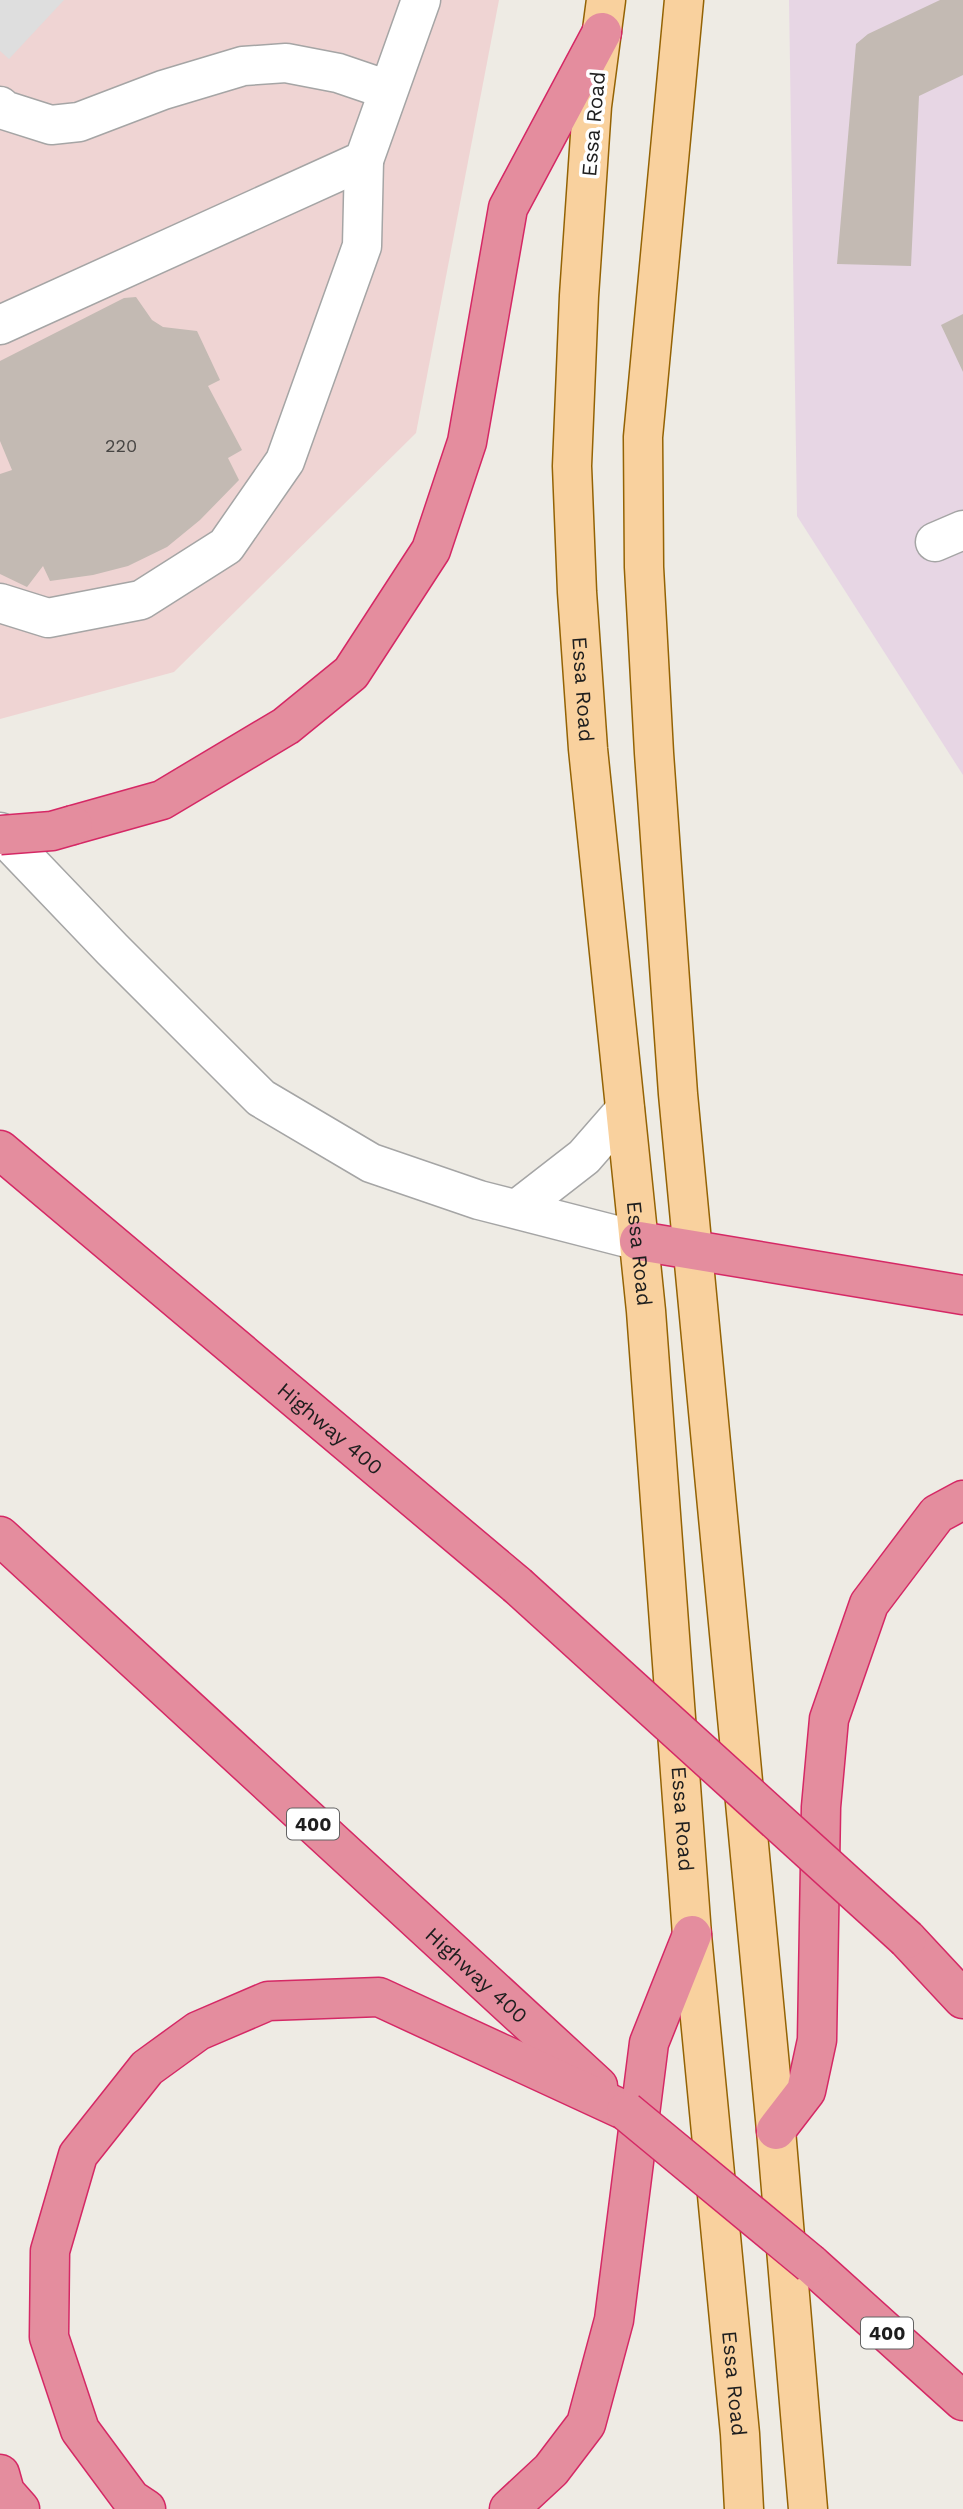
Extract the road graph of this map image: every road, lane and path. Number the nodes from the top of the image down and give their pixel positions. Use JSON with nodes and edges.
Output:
{"nodes":[{"id":1,"x":421,"y":0,"type":"edge"},
{"id":2,"x":684,"y":0,"type":"edge"},
{"id":3,"x":604,"y":16,"type":"edge"},
{"id":4,"x":388,"y":90,"type":"junction"},
{"id":5,"x":1,"y":114,"type":"edge"},
{"id":6,"x":363,"y":160,"type":"junction"},
{"id":7,"x":0,"y":325,"type":"edge"},
{"id":8,"x":0,"y":603,"type":"edge"},
{"id":9,"x":0,"y":834,"type":"edge"},
{"id":10,"x":625,"y":1110,"type":"junction"},
{"id":11,"x":0,"y":1150,"type":"edge"},
{"id":12,"x":517,"y":1209,"type":"junction"},
{"id":13,"x":639,"y":1241,"type":"junction"},
{"id":14,"x":692,"y":1251,"type":"junction"},
{"id":15,"x":963,"y":1295,"type":"edge"},
{"id":16,"x":963,"y":1500,"type":"edge"},
{"id":17,"x":0,"y":1536,"type":"edge"},
{"id":18,"x":692,"y":1935,"type":"junction"},
{"id":19,"x":907,"y":1939,"type":"junction"},
{"id":20,"x":963,"y":1968,"type":"edge"},
{"id":21,"x":963,"y":1999,"type":"edge"},
{"id":22,"x":626,"y":2111,"type":"junction"},
{"id":23,"x":776,"y":2130,"type":"junction"},
{"id":24,"x":963,"y":2401,"type":"edge"},
{"id":25,"x":0,"y":2473,"type":"edge"},
{"id":26,"x":20,"y":2509,"type":"edge"},
{"id":27,"x":146,"y":2509,"type":"edge"},
{"id":28,"x":509,"y":2509,"type":"edge"},
{"id":29,"x":744,"y":2509,"type":"edge"},
{"id":30,"x":808,"y":2509,"type":"edge"}],
"edges":[{"from":1,"to":4,"type":"lane"},
{"from":2,"to":14,"type":"main road"},
{"from":3,"to":9,"type":"highway","bridge":true},
{"from":3,"to":10,"type":"main road","name":"Essa Road"},
{"from":4,"to":5,"type":"lane"},
{"from":4,"to":6,"type":"lane"},
{"from":6,"to":7,"type":"lane"},
{"from":6,"to":8,"type":"lane"},
{"from":9,"to":12,"type":"lane"},
{"from":10,"to":12,"type":"lane"},
{"from":10,"to":13,"type":"main road","name":"Essa Road"},
{"from":11,"to":19,"type":"highway","name":"Highway 400","bridge":true},
{"from":12,"to":13,"type":"lane"},
{"from":13,"to":14,"type":"highway"},
{"from":13,"to":18,"type":"main road","name":"Essa Road"},
{"from":14,"to":15,"type":"highway"},
{"from":14,"to":23,"type":"main road"},
{"from":16,"to":23,"type":"highway"},
{"from":17,"to":22,"type":"highway","name":"Highway 400","number":"400"},
{"from":18,"to":28,"type":"highway"},
{"from":18,"to":29,"type":"main road","name":"Essa Road"},
{"from":19,"to":20,"type":"highway"},
{"from":19,"to":21,"type":"highway","name":"Highway 400"},
{"from":22,"to":24,"type":"highway","name":"Highway 400","number":"400","bridge":true},
{"from":22,"to":27,"type":"highway"},
{"from":23,"to":30,"type":"main road"},
{"from":25,"to":26,"type":"highway"}]}
